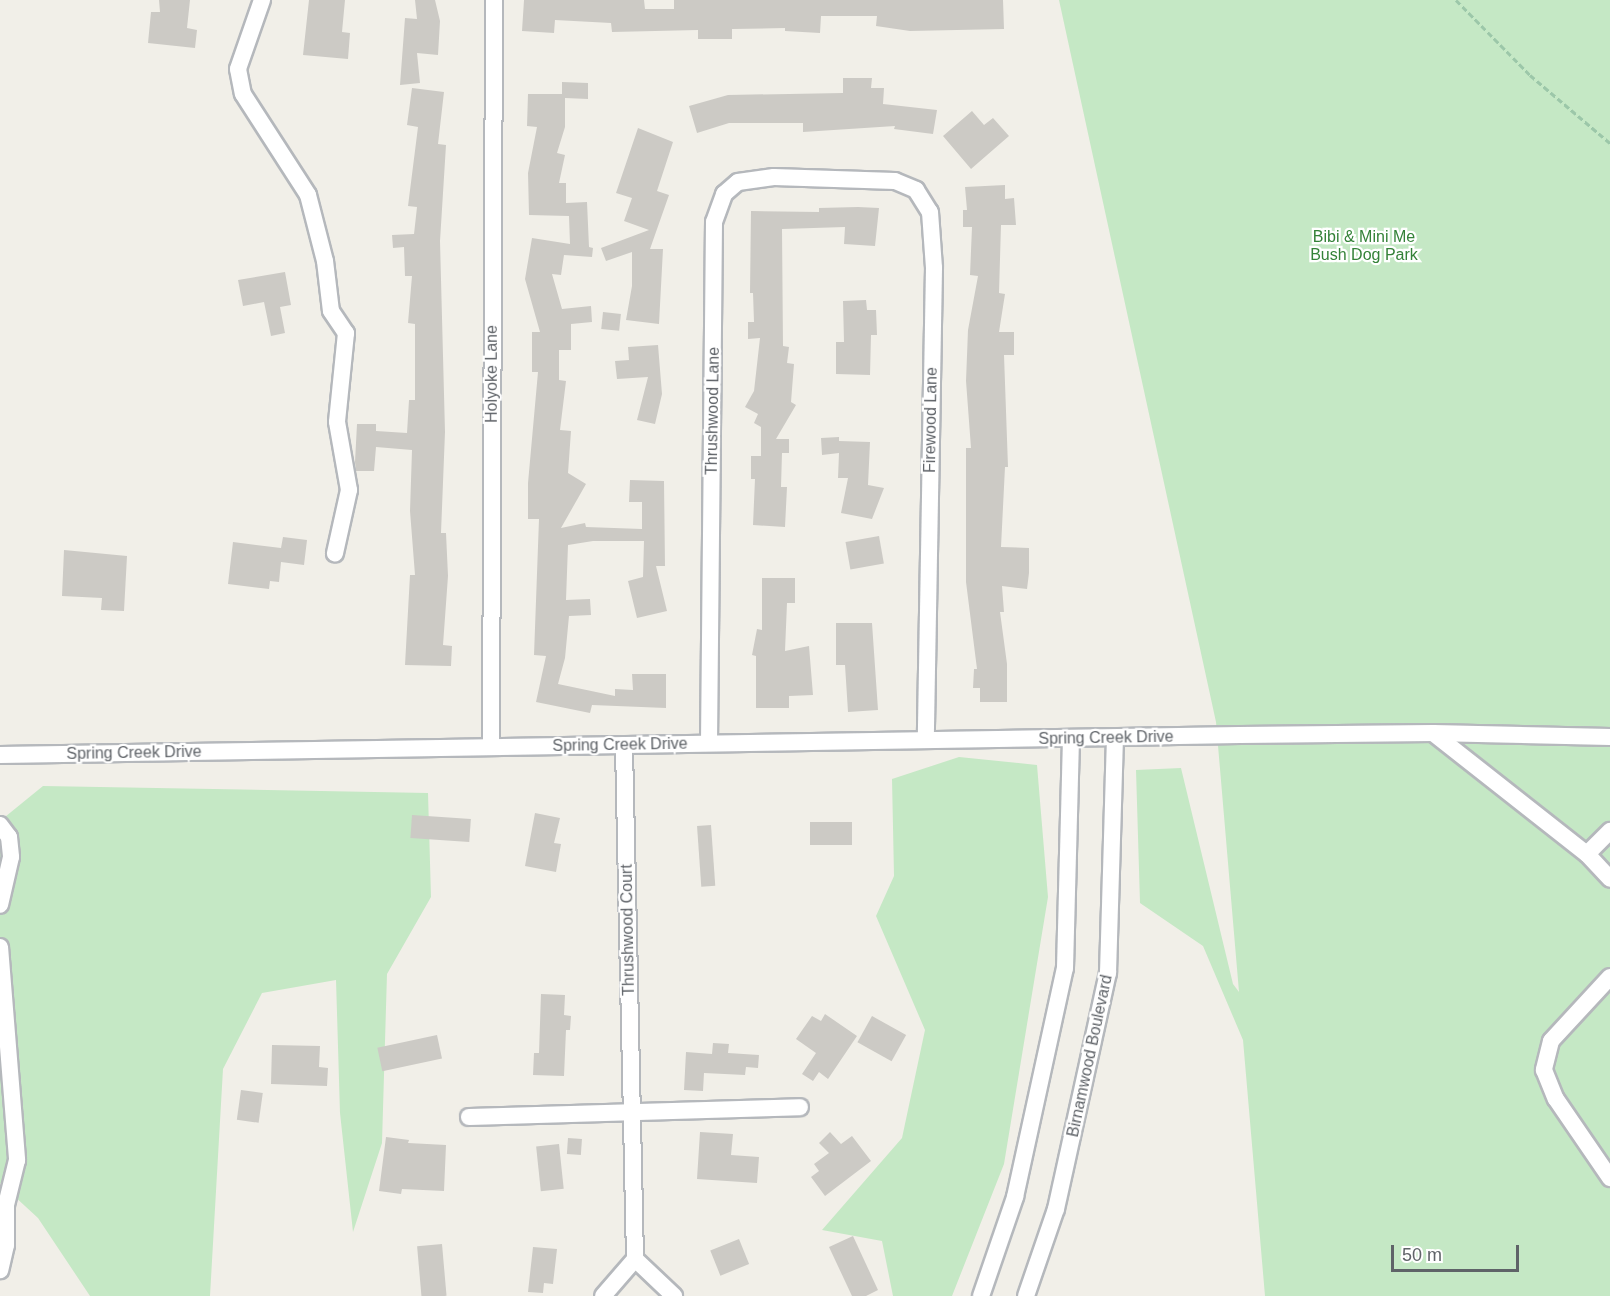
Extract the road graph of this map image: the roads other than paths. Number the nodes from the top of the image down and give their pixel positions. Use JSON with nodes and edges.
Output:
{"nodes":[{"id":1,"x":262,"y":0,"type":"edge"},
{"id":2,"x":495,"y":0,"type":"edge"},
{"id":3,"x":832,"y":179,"type":"joint"},
{"id":4,"x":335,"y":553,"type":"dead end"},
{"id":5,"x":1433,"y":732,"type":"junction"},
{"id":6,"x":1610,"y":737,"type":"edge"},
{"id":7,"x":1114,"y":738,"type":"junction"},
{"id":8,"x":1071,"y":739,"type":"junction"},
{"id":9,"x":926,"y":740,"type":"junction"},
{"id":10,"x":709,"y":743,"type":"junction"},
{"id":11,"x":624,"y":745,"type":"junction"},
{"id":12,"x":491,"y":747,"type":"junction"},
{"id":13,"x":0,"y":754,"type":"edge"},
{"id":14,"x":0,"y":825,"type":"edge"},
{"id":15,"x":1610,"y":831,"type":"edge"},
{"id":16,"x":1587,"y":854,"type":"junction"},
{"id":17,"x":1610,"y":879,"type":"edge"},
{"id":18,"x":0,"y":905,"type":"edge"},
{"id":19,"x":0,"y":947,"type":"edge"},
{"id":20,"x":1610,"y":977,"type":"edge"},
{"id":21,"x":800,"y":1107,"type":"dead end"},
{"id":22,"x":632,"y":1115,"type":"junction"},
{"id":23,"x":470,"y":1117,"type":"dead end"},
{"id":24,"x":1610,"y":1178,"type":"edge"},
{"id":25,"x":635,"y":1259,"type":"junction"},
{"id":26,"x":0,"y":1270,"type":"edge"},
{"id":27,"x":603,"y":1296,"type":"edge"},
{"id":28,"x":674,"y":1296,"type":"edge"},
{"id":29,"x":981,"y":1296,"type":"edge"},
{"id":30,"x":1026,"y":1296,"type":"edge"}],
"edges":[{"from":1,"to":4,"type":"street"},
{"from":2,"to":12,"type":"street","name":"Holyoke Lane"},
{"from":3,"to":9,"type":"street","name":"Firewood Lane"},
{"from":3,"to":10,"type":"street","name":"Thrushwood Lane"},
{"from":5,"to":6,"type":"street","name":"Spring Creek Drive"},
{"from":5,"to":7,"type":"street","name":"Spring Creek Drive"},
{"from":5,"to":16,"type":"street"},
{"from":7,"to":8,"type":"street","name":"Spring Creek Drive"},
{"from":7,"to":30,"type":"street","name":"Birnamwood Boulevard"},
{"from":8,"to":9,"type":"street","name":"Spring Creek Drive"},
{"from":8,"to":29,"type":"street"},
{"from":9,"to":10,"type":"street","name":"Spring Creek Drive"},
{"from":10,"to":11,"type":"street","name":"Spring Creek Drive"},
{"from":11,"to":12,"type":"street","name":"Spring Creek Drive"},
{"from":11,"to":22,"type":"street","name":"Thrushwood Court"},
{"from":12,"to":13,"type":"street","name":"Spring Creek Drive"},
{"from":14,"to":18,"type":"street"},
{"from":15,"to":16,"type":"street"},
{"from":16,"to":17,"type":"street"},
{"from":19,"to":26,"type":"street"},
{"from":20,"to":24,"type":"street"},
{"from":21,"to":22,"type":"street"},
{"from":22,"to":23,"type":"street"},
{"from":22,"to":25,"type":"street","name":"Thrushwood Court"},
{"from":25,"to":27,"type":"street"},
{"from":25,"to":28,"type":"street"}]}
